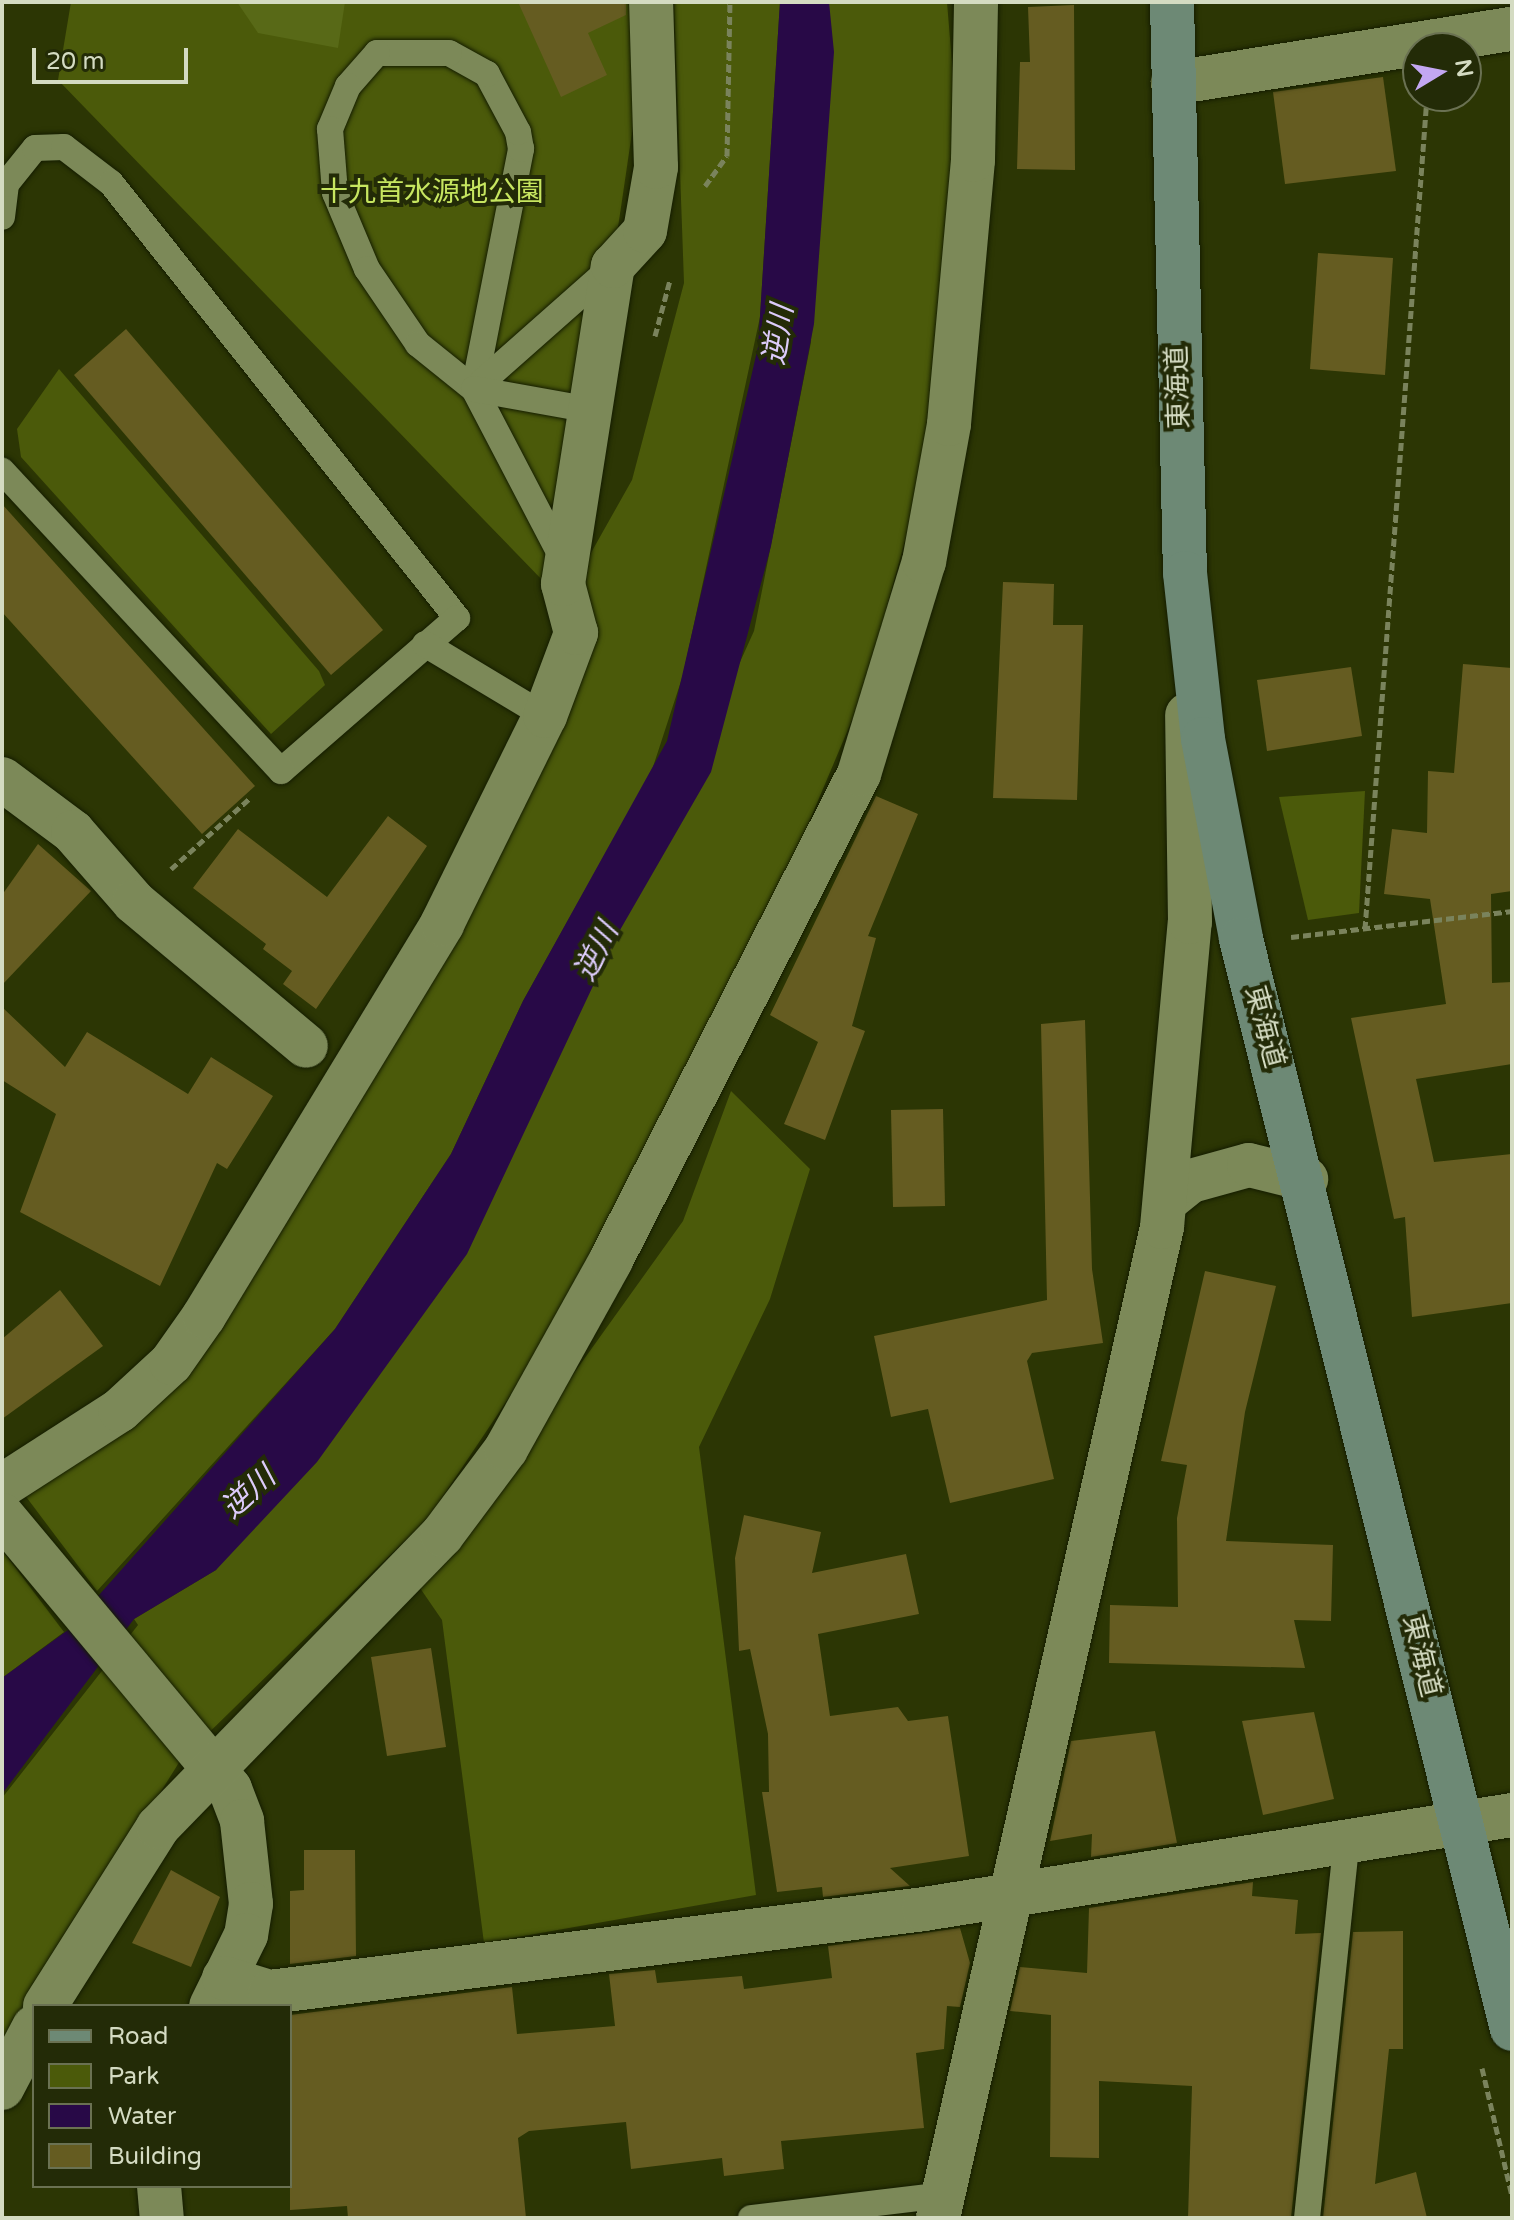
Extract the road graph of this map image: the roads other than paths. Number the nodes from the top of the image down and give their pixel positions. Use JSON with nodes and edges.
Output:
{"nodes":[{"id":1,"x":651,"y":2,"type":"edge"},
{"id":2,"x":976,"y":2,"type":"edge"},
{"id":3,"x":1172,"y":2,"type":"edge"},
{"id":4,"x":1512,"y":29,"type":"edge"},
{"id":5,"x":1173,"y":83,"type":"junction"},
{"id":6,"x":2,"y":217,"type":"edge"},
{"id":7,"x":613,"y":266,"type":"junction"},
{"id":8,"x":474,"y":389,"type":"junction"},
{"id":9,"x":591,"y":410,"type":"junction"},
{"id":10,"x":2,"y":471,"type":"edge"},
{"id":11,"x":566,"y":565,"type":"junction"},
{"id":12,"x":1185,"y":573,"type":"junction"},
{"id":13,"x":425,"y":644,"type":"junction"},
{"id":14,"x":545,"y":716,"type":"junction"},
{"id":15,"x":2,"y":779,"type":"edge"},
{"id":16,"x":306,"y":1046,"type":"dead end"},
{"id":17,"x":1306,"y":1179,"type":"junction"},
{"id":18,"x":1166,"y":1201,"type":"junction"},
{"id":19,"x":2,"y":1486,"type":"edge"},
{"id":20,"x":2,"y":1515,"type":"edge"},
{"id":21,"x":207,"y":1761,"type":"junction"},
{"id":22,"x":1512,"y":1815,"type":"edge"},
{"id":23,"x":1463,"y":1823,"type":"junction"},
{"id":24,"x":1347,"y":1837,"type":"junction"},
{"id":25,"x":1014,"y":1889,"type":"junction"},
{"id":26,"x":217,"y":1992,"type":"edge"},
{"id":27,"x":46,"y":2004,"type":"edge"},
{"id":28,"x":1512,"y":2029,"type":"edge"},
{"id":29,"x":32,"y":2031,"type":"edge"},
{"id":30,"x":2,"y":2088,"type":"edge"},
{"id":31,"x":159,"y":2188,"type":"edge"},
{"id":32,"x":940,"y":2207,"type":"edge"},
{"id":33,"x":162,"y":2218,"type":"edge"},
{"id":34,"x":751,"y":2218,"type":"edge"},
{"id":35,"x":1307,"y":2218,"type":"edge"}],
"edges":[{"from":1,"to":7,"type":"street"},
{"from":2,"to":21,"type":"street"},
{"from":3,"to":5,"type":"main road","name":"東海道"},
{"from":4,"to":5,"type":"street"},
{"from":5,"to":12,"type":"main road","name":"東海道"},
{"from":6,"to":13,"type":"lane"},
{"from":7,"to":8,"type":"lane"},
{"from":7,"to":9,"type":"street"},
{"from":8,"to":8,"type":"lane"},
{"from":8,"to":9,"type":"lane"},
{"from":8,"to":11,"type":"lane"},
{"from":9,"to":11,"type":"street"},
{"from":10,"to":13,"type":"lane"},
{"from":11,"to":14,"type":"street"},
{"from":12,"to":17,"type":"main road","name":"東海道"},
{"from":12,"to":18,"type":"street"},
{"from":13,"to":14,"type":"lane"},
{"from":14,"to":19,"type":"street"},
{"from":15,"to":16,"type":"street"},
{"from":17,"to":18,"type":"street"},
{"from":17,"to":23,"type":"main road","name":"東海道"},
{"from":18,"to":25,"type":"street"},
{"from":20,"to":21,"type":"street"},
{"from":21,"to":26,"type":"street"},
{"from":21,"to":27,"type":"street"},
{"from":22,"to":23,"type":"street"},
{"from":23,"to":24,"type":"street"},
{"from":23,"to":28,"type":"main road","name":"東海道"},
{"from":24,"to":25,"type":"street"},
{"from":24,"to":35,"type":"lane"},
{"from":25,"to":26,"type":"street"},
{"from":25,"to":32,"type":"street"},
{"from":29,"to":30,"type":"street"},
{"from":31,"to":33,"type":"street"},
{"from":32,"to":34,"type":"lane"}]}
